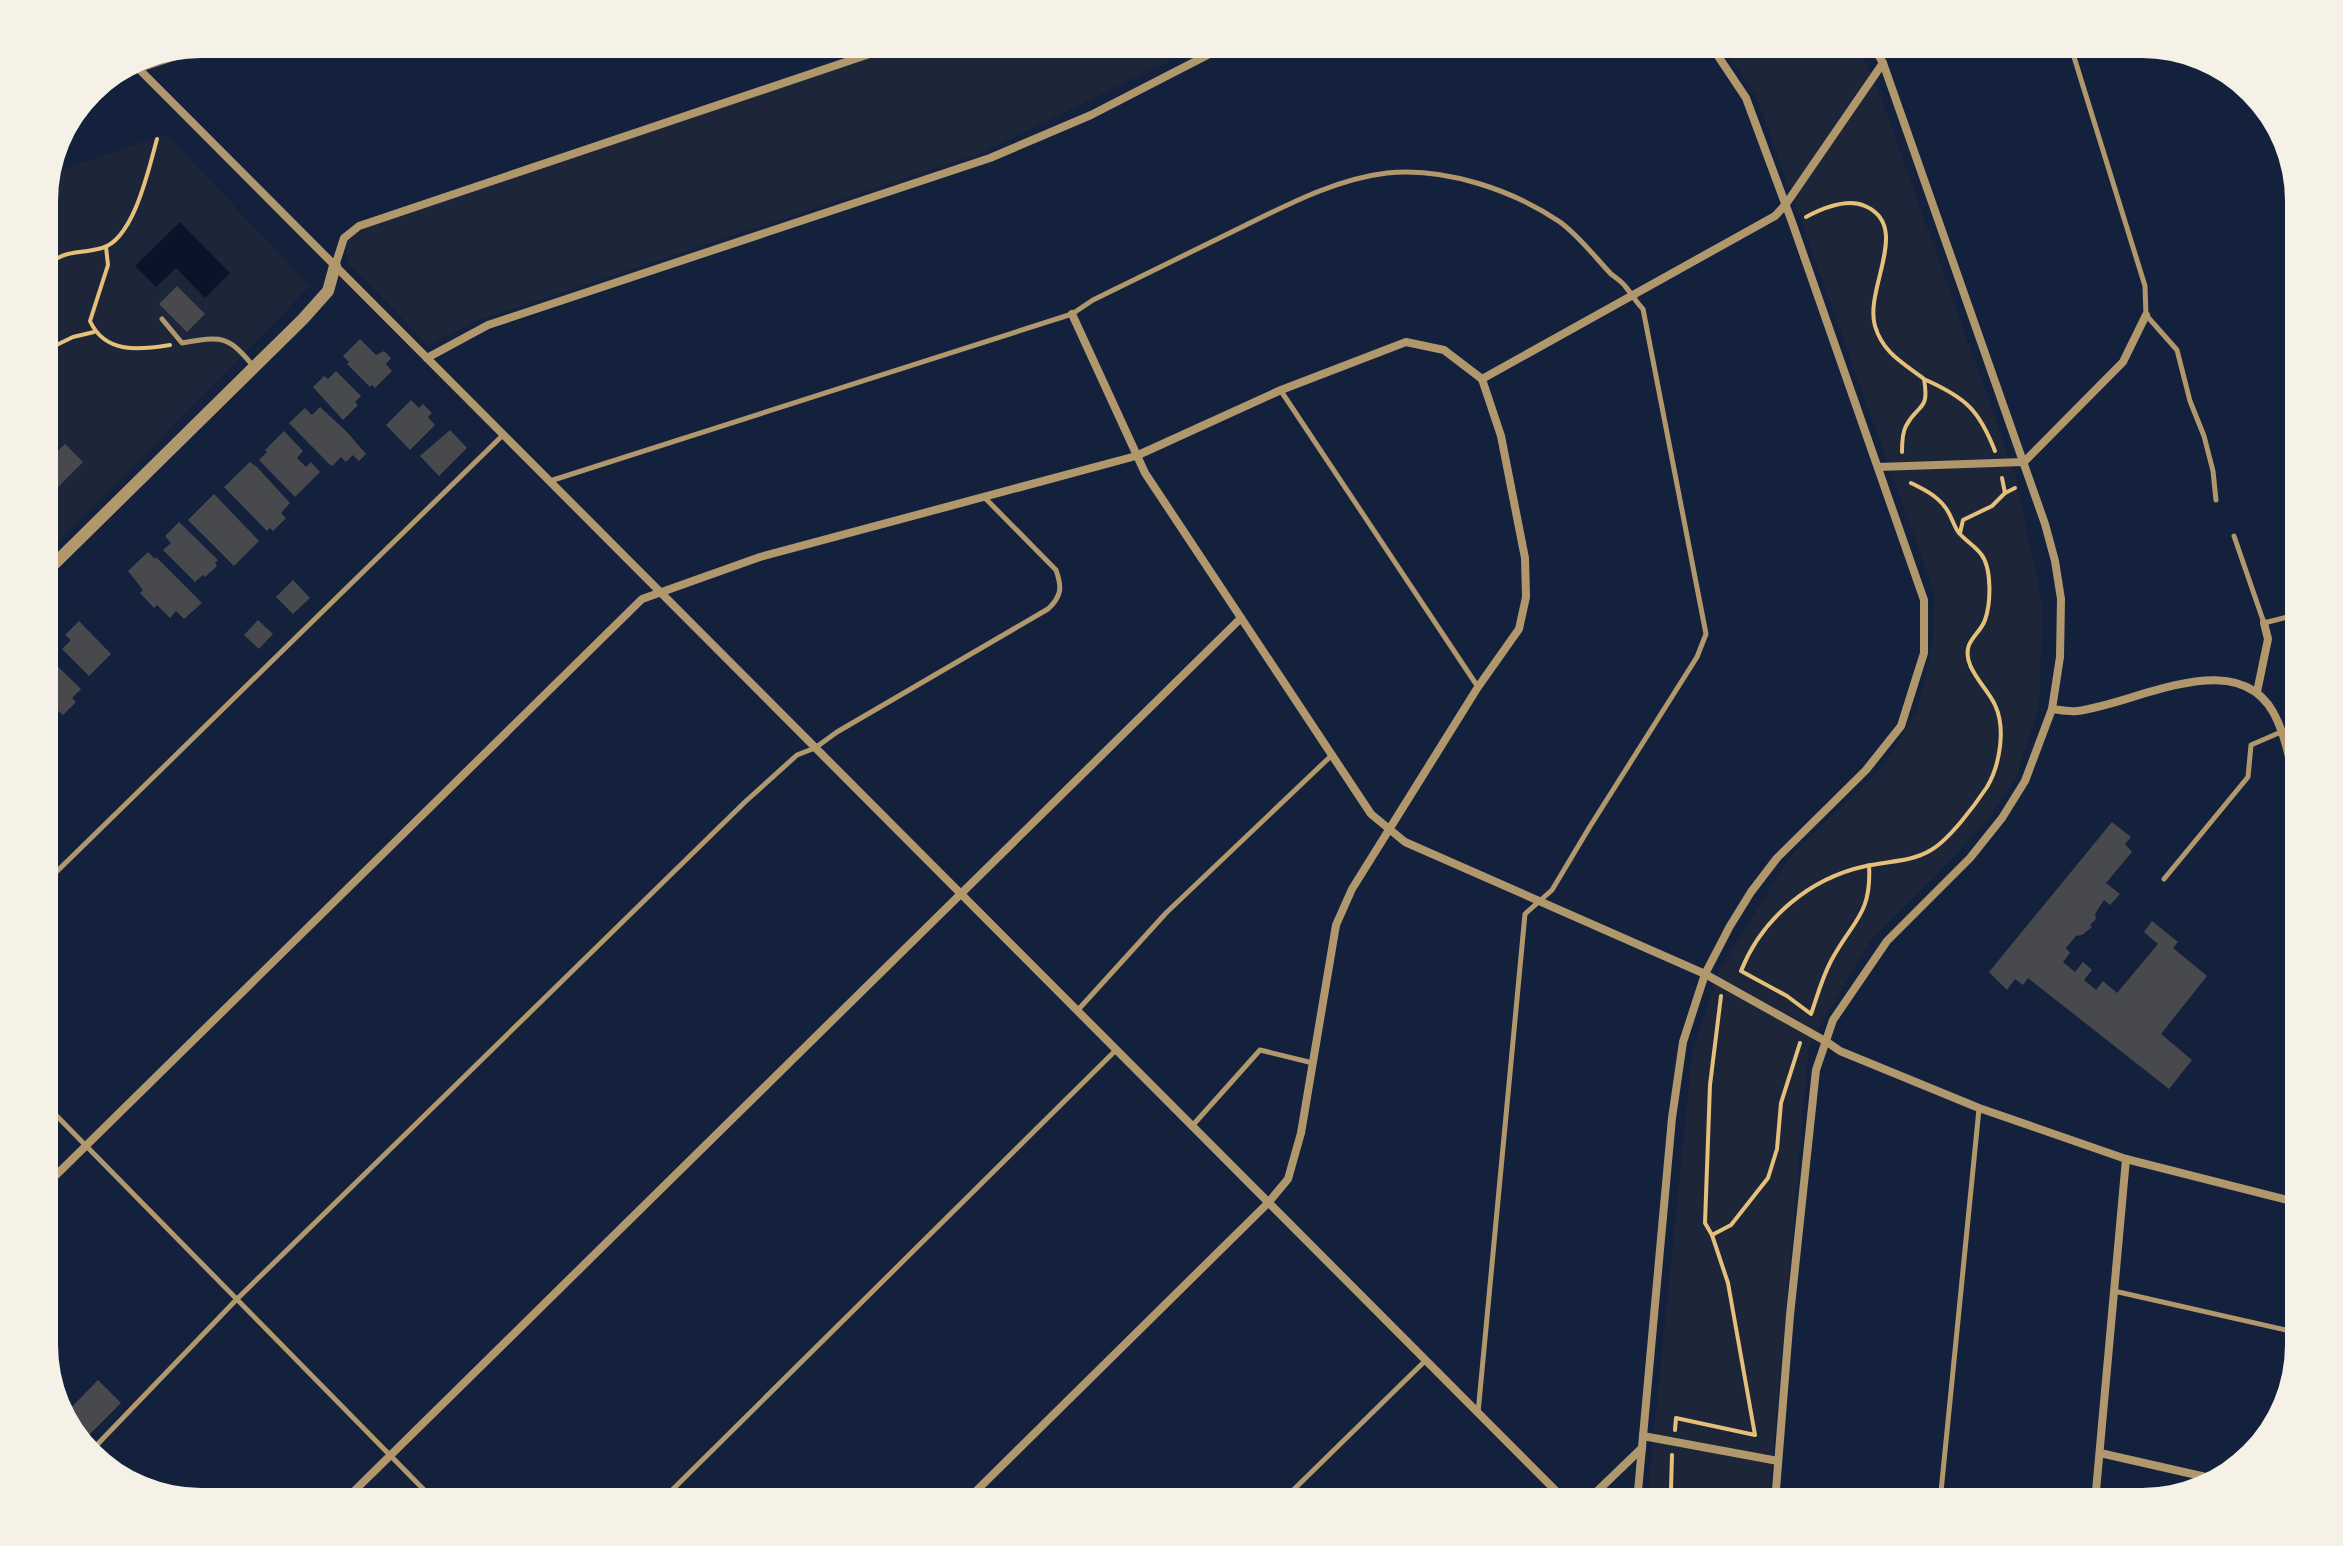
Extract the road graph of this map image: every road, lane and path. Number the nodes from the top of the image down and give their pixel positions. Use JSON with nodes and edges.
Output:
{"nodes":[{"id":1,"x":857,"y":58,"type":"edge"},
{"id":2,"x":1202,"y":58,"type":"edge"},
{"id":3,"x":1719,"y":58,"type":"edge"},
{"id":4,"x":1880,"y":58,"type":"edge"},
{"id":5,"x":2074,"y":58,"type":"edge"},
{"id":6,"x":1883,"y":63,"type":"junction"},
{"id":7,"x":141,"y":71,"type":"edge"},
{"id":8,"x":157,"y":139,"type":"dead end"},
{"id":9,"x":1786,"y":204,"type":"junction"},
{"id":10,"x":1806,"y":217,"type":"dead end"},
{"id":11,"x":106,"y":247,"type":"junction"},
{"id":12,"x":58,"y":257,"type":"edge"},
{"id":13,"x":335,"y":266,"type":"junction"},
{"id":14,"x":1629,"y":295,"type":"junction"},
{"id":15,"x":1072,"y":314,"type":"junction"},
{"id":16,"x":2146,"y":315,"type":"junction"},
{"id":17,"x":162,"y":319,"type":"dead end"},
{"id":18,"x":95,"y":331,"type":"junction"},
{"id":19,"x":182,"y":343,"type":"junction"},
{"id":20,"x":58,"y":344,"type":"edge"},
{"id":21,"x":427,"y":358,"type":"junction"},
{"id":22,"x":254,"y":368,"type":"junction"},
{"id":23,"x":1482,"y":379,"type":"junction"},
{"id":24,"x":1924,"y":379,"type":"junction"},
{"id":25,"x":1281,"y":390,"type":"junction"},
{"id":26,"x":504,"y":435,"type":"junction"},
{"id":27,"x":1902,"y":452,"type":"dead end"},
{"id":28,"x":1996,"y":453,"type":"dead end"},
{"id":29,"x":1136,"y":456,"type":"junction"},
{"id":30,"x":2024,"y":462,"type":"junction"},
{"id":31,"x":1878,"y":467,"type":"junction"},
{"id":32,"x":2002,"y":478,"type":"dead end"},
{"id":33,"x":550,"y":481,"type":"junction"},
{"id":34,"x":1911,"y":483,"type":"dead end"},
{"id":35,"x":2015,"y":488,"type":"dead end"},
{"id":36,"x":2005,"y":493,"type":"junction"},
{"id":37,"x":986,"y":499,"type":"junction"},
{"id":38,"x":2216,"y":500,"type":"dead end"},
{"id":39,"x":1960,"y":533,"type":"junction"},
{"id":40,"x":2234,"y":536,"type":"dead end"},
{"id":41,"x":58,"y":560,"type":"edge"},
{"id":42,"x":660,"y":592,"type":"junction"},
{"id":43,"x":1241,"y":618,"type":"junction"},
{"id":44,"x":2285,"y":618,"type":"edge"},
{"id":45,"x":2264,"y":623,"type":"junction"},
{"id":46,"x":1478,"y":687,"type":"junction"},
{"id":47,"x":2257,"y":692,"type":"junction"},
{"id":48,"x":2052,"y":709,"type":"junction"},
{"id":49,"x":2281,"y":732,"type":"junction"},
{"id":50,"x":2285,"y":743,"type":"edge"},
{"id":51,"x":815,"y":748,"type":"junction"},
{"id":52,"x":1333,"y":754,"type":"junction"},
{"id":53,"x":1390,"y":830,"type":"junction"},
{"id":54,"x":1869,"y":865,"type":"junction"},
{"id":55,"x":58,"y":870,"type":"edge"},
{"id":56,"x":2164,"y":879,"type":"dead end"},
{"id":57,"x":961,"y":894,"type":"junction"},
{"id":58,"x":1540,"y":901,"type":"junction"},
{"id":59,"x":1741,"y":971,"type":"junction"},
{"id":60,"x":1705,"y":974,"type":"junction"},
{"id":61,"x":1728,"y":987,"type":"junction"},
{"id":62,"x":1077,"y":1011,"type":"junction"},
{"id":63,"x":1811,"y":1014,"type":"junction"},
{"id":64,"x":1805,"y":1029,"type":"junction"},
{"id":65,"x":1827,"y":1042,"type":"junction"},
{"id":66,"x":1116,"y":1050,"type":"junction"},
{"id":67,"x":1313,"y":1063,"type":"junction"},
{"id":68,"x":1979,"y":1108,"type":"junction"},
{"id":69,"x":58,"y":1117,"type":"edge"},
{"id":70,"x":1192,"y":1126,"type":"junction"},
{"id":71,"x":86,"y":1146,"type":"junction"},
{"id":72,"x":2126,"y":1159,"type":"junction"},
{"id":73,"x":58,"y":1173,"type":"edge"},
{"id":74,"x":2285,"y":1199,"type":"edge"},
{"id":75,"x":1268,"y":1203,"type":"junction"},
{"id":76,"x":1712,"y":1235,"type":"junction"},
{"id":77,"x":2114,"y":1291,"type":"junction"},
{"id":78,"x":237,"y":1299,"type":"junction"},
{"id":79,"x":2285,"y":1330,"type":"edge"},
{"id":80,"x":1426,"y":1360,"type":"junction"},
{"id":81,"x":1478,"y":1414,"type":"junction"},
{"id":82,"x":1643,"y":1436,"type":"junction"},
{"id":83,"x":1674,"y":1442,"type":"junction"},
{"id":84,"x":98,"y":1444,"type":"edge"},
{"id":85,"x":1642,"y":1448,"type":"junction"},
{"id":86,"x":2100,"y":1453,"type":"junction"},
{"id":87,"x":391,"y":1455,"type":"junction"},
{"id":88,"x":1778,"y":1461,"type":"junction"},
{"id":89,"x":2199,"y":1475,"type":"edge"},
{"id":90,"x":357,"y":1488,"type":"edge"},
{"id":91,"x":423,"y":1488,"type":"edge"},
{"id":92,"x":674,"y":1488,"type":"edge"},
{"id":93,"x":979,"y":1488,"type":"edge"},
{"id":94,"x":1295,"y":1488,"type":"edge"},
{"id":95,"x":1553,"y":1488,"type":"edge"},
{"id":96,"x":1601,"y":1488,"type":"edge"},
{"id":97,"x":1638,"y":1488,"type":"edge"},
{"id":98,"x":1671,"y":1488,"type":"edge"},
{"id":99,"x":1776,"y":1488,"type":"edge"},
{"id":100,"x":1941,"y":1488,"type":"edge"},
{"id":101,"x":2096,"y":1488,"type":"edge"}],
"edges":[{"from":1,"to":13,"type":"street"},
{"from":2,"to":21,"type":"street"},
{"from":3,"to":9,"type":"street"},
{"from":4,"to":6,"type":"street"},
{"from":5,"to":16,"type":"lane"},
{"from":6,"to":9,"type":"street"},
{"from":6,"to":30,"type":"street"},
{"from":7,"to":13,"type":"street"},
{"from":8,"to":11,"type":"path"},
{"from":9,"to":14,"type":"street"},
{"from":9,"to":31,"type":"street"},
{"from":10,"to":24,"type":"path"},
{"from":11,"to":12,"type":"path"},
{"from":11,"to":18,"type":"path"},
{"from":13,"to":21,"type":"street"},
{"from":13,"to":22,"type":"street"},
{"from":14,"to":15,"type":"lane"},
{"from":14,"to":23,"type":"street"},
{"from":14,"to":58,"type":"lane"},
{"from":15,"to":29,"type":"street"},
{"from":15,"to":33,"type":"lane"},
{"from":16,"to":30,"type":"street"},
{"from":16,"to":38,"type":"lane"},
{"from":17,"to":19,"type":"lane"},
{"from":18,"to":19,"type":"path"},
{"from":18,"to":20,"type":"path"},
{"from":19,"to":22,"type":"lane"},
{"from":21,"to":26,"type":"street"},
{"from":22,"to":41,"type":"street"},
{"from":23,"to":25,"type":"street"},
{"from":23,"to":46,"type":"street"},
{"from":24,"to":27,"type":"path"},
{"from":24,"to":28,"type":"path"},
{"from":25,"to":29,"type":"street"},
{"from":25,"to":46,"type":"lane"},
{"from":26,"to":33,"type":"street"},
{"from":26,"to":55,"type":"lane"},
{"from":29,"to":37,"type":"street"},
{"from":29,"to":43,"type":"street"},
{"from":30,"to":31,"type":"street"},
{"from":30,"to":48,"type":"street"},
{"from":31,"to":60,"type":"street"},
{"from":32,"to":36,"type":"path"},
{"from":33,"to":42,"type":"street"},
{"from":34,"to":39,"type":"path"},
{"from":35,"to":36,"type":"path"},
{"from":36,"to":39,"type":"path"},
{"from":37,"to":42,"type":"street"},
{"from":37,"to":51,"type":"lane"},
{"from":39,"to":54,"type":"path"},
{"from":40,"to":45,"type":"lane"},
{"from":42,"to":51,"type":"street"},
{"from":42,"to":71,"type":"street"},
{"from":43,"to":52,"type":"street"},
{"from":43,"to":57,"type":"street"},
{"from":44,"to":45,"type":"lane"},
{"from":45,"to":47,"type":"street"},
{"from":46,"to":53,"type":"street"},
{"from":47,"to":48,"type":"street"},
{"from":47,"to":49,"type":"street"},
{"from":48,"to":65,"type":"street"},
{"from":49,"to":50,"type":"street"},
{"from":49,"to":56,"type":"lane"},
{"from":51,"to":57,"type":"street"},
{"from":51,"to":78,"type":"lane"},
{"from":52,"to":53,"type":"street"},
{"from":52,"to":62,"type":"lane"},
{"from":53,"to":58,"type":"street"},
{"from":53,"to":67,"type":"street"},
{"from":54,"to":59,"type":"path"},
{"from":54,"to":63,"type":"path"},
{"from":57,"to":62,"type":"street"},
{"from":57,"to":87,"type":"street"},
{"from":58,"to":60,"type":"street"},
{"from":58,"to":81,"type":"lane"},
{"from":59,"to":61,"type":"path"},
{"from":59,"to":63,"type":"path"},
{"from":60,"to":61,"type":"street"},
{"from":60,"to":82,"type":"street"},
{"from":61,"to":64,"type":"street"},
{"from":61,"to":76,"type":"path"},
{"from":62,"to":66,"type":"street"},
{"from":63,"to":64,"type":"path"},
{"from":64,"to":65,"type":"street"},
{"from":64,"to":76,"type":"path"},
{"from":65,"to":68,"type":"street"},
{"from":65,"to":88,"type":"street"},
{"from":66,"to":70,"type":"street"},
{"from":66,"to":92,"type":"lane"},
{"from":67,"to":70,"type":"lane"},
{"from":67,"to":75,"type":"street"},
{"from":68,"to":72,"type":"street"},
{"from":68,"to":100,"type":"lane"},
{"from":69,"to":71,"type":"lane"},
{"from":70,"to":75,"type":"street"},
{"from":71,"to":73,"type":"street"},
{"from":71,"to":78,"type":"lane"},
{"from":72,"to":74,"type":"street"},
{"from":72,"to":77,"type":"street"},
{"from":75,"to":80,"type":"street"},
{"from":75,"to":93,"type":"street"},
{"from":76,"to":83,"type":"path"},
{"from":77,"to":79,"type":"lane"},
{"from":77,"to":86,"type":"street"},
{"from":78,"to":84,"type":"lane"},
{"from":78,"to":87,"type":"lane"},
{"from":80,"to":81,"type":"street"},
{"from":80,"to":94,"type":"lane"},
{"from":81,"to":95,"type":"street"},
{"from":82,"to":83,"type":"street"},
{"from":82,"to":85,"type":"street"},
{"from":83,"to":88,"type":"street"},
{"from":83,"to":98,"type":"path"},
{"from":85,"to":96,"type":"street"},
{"from":85,"to":97,"type":"street"},
{"from":86,"to":89,"type":"street"},
{"from":86,"to":101,"type":"street"},
{"from":87,"to":90,"type":"street"},
{"from":87,"to":91,"type":"lane"},
{"from":88,"to":99,"type":"street"}]}
